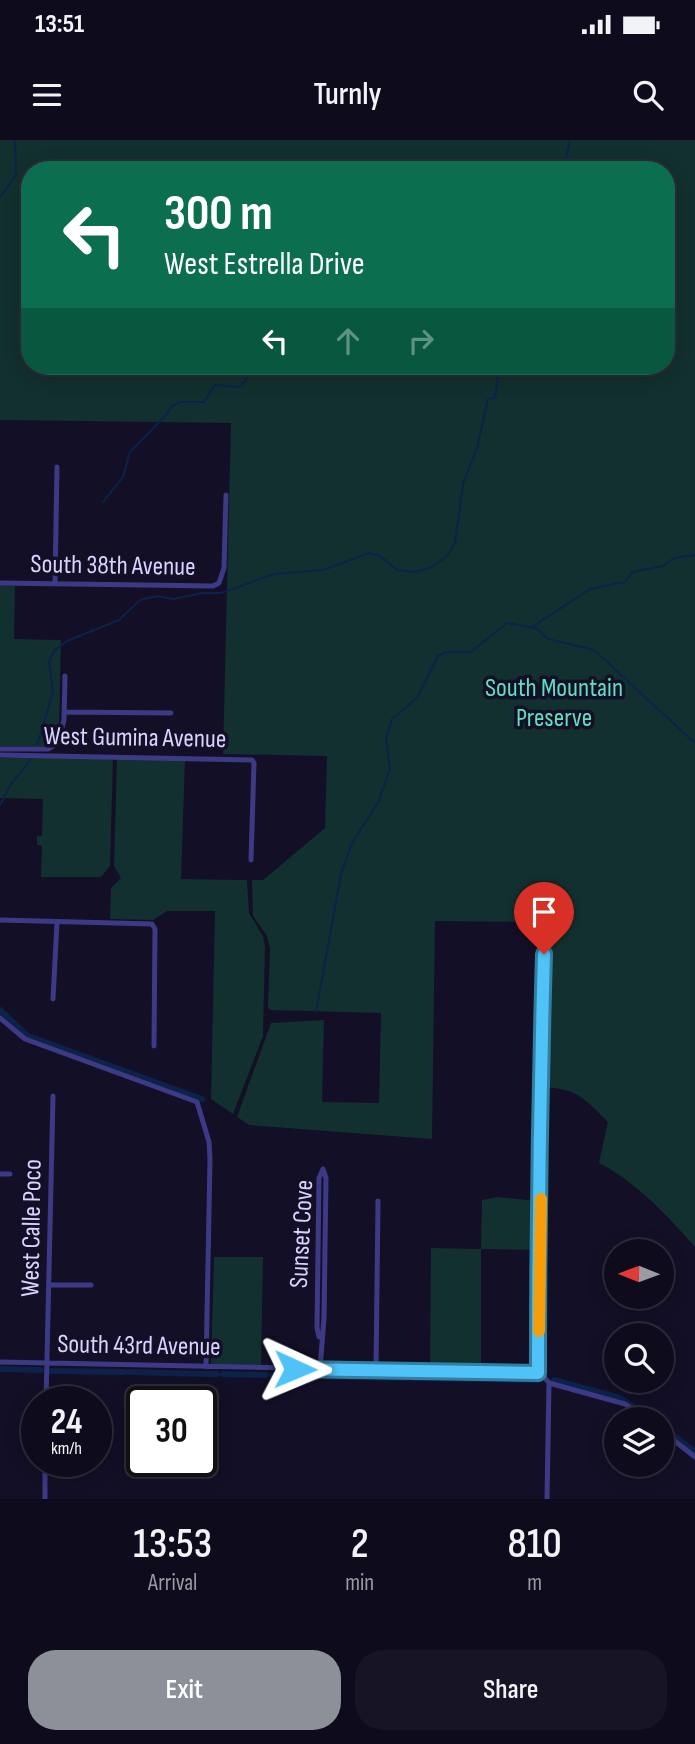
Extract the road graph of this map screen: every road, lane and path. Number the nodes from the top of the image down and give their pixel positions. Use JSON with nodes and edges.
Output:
{"nodes":[{"id":1,"x":57,"y":467,"type":"dead end"},
{"id":2,"x":226,"y":495,"type":"dead end"},
{"id":3,"x":0,"y":583,"type":"edge"},
{"id":4,"x":55,"y":584,"type":"junction"},
{"id":5,"x":65,"y":676,"type":"dead end"},
{"id":6,"x":64,"y":712,"type":"junction"},
{"id":7,"x":171,"y":713,"type":"dead end"},
{"id":8,"x":0,"y":749,"type":"edge"},
{"id":9,"x":0,"y":755,"type":"edge"},
{"id":10,"x":251,"y":860,"type":"dead end"},
{"id":11,"x":0,"y":920,"type":"edge"},
{"id":12,"x":57,"y":922,"type":"junction"},
{"id":13,"x":544,"y":954,"type":"dead end"},
{"id":14,"x":53,"y":999,"type":"dead end"},
{"id":15,"x":0,"y":1018,"type":"edge"},
{"id":16,"x":154,"y":1046,"type":"dead end"},
{"id":17,"x":54,"y":1096,"type":"dead end"},
{"id":18,"x":0,"y":1174,"type":"edge"},
{"id":19,"x":10,"y":1174,"type":"dead end"},
{"id":20,"x":378,"y":1201,"type":"dead end"},
{"id":21,"x":50,"y":1285,"type":"junction"},
{"id":22,"x":91,"y":1285,"type":"dead end"},
{"id":23,"x":320,"y":1340,"type":"junction"},
{"id":24,"x":0,"y":1362,"type":"edge"},
{"id":25,"x":46,"y":1363,"type":"junction"},
{"id":26,"x":206,"y":1367,"type":"junction"},
{"id":27,"x":320,"y":1370,"type":"junction"},
{"id":28,"x":376,"y":1370,"type":"junction"},
{"id":29,"x":538,"y":1373,"type":"junction"},
{"id":30,"x":549,"y":1383,"type":"junction"},
{"id":31,"x":46,"y":1386,"type":"edge"},
{"id":32,"x":629,"y":1407,"type":"edge"},
{"id":33,"x":674,"y":1440,"type":"edge"},
{"id":34,"x":695,"y":1457,"type":"edge"},
{"id":35,"x":45,"y":1477,"type":"edge"},
{"id":36,"x":45,"y":1499,"type":"edge"},
{"id":37,"x":547,"y":1499,"type":"edge"}],
"edges":[{"from":1,"to":4,"type":"street"},
{"from":2,"to":4,"type":"street","name":"South 38th Avenue"},
{"from":3,"to":4,"type":"street","name":"South 38th Avenue"},
{"from":5,"to":6,"type":"street"},
{"from":6,"to":7,"type":"street"},
{"from":6,"to":8,"type":"street"},
{"from":9,"to":10,"type":"street","name":"West Gumina Avenue"},
{"from":11,"to":12,"type":"street"},
{"from":12,"to":14,"type":"street"},
{"from":12,"to":16,"type":"street"},
{"from":13,"to":29,"type":"street"},
{"from":15,"to":26,"type":"street"},
{"from":17,"to":21,"type":"street","name":"West Calle Poco"},
{"from":18,"to":19,"type":"street"},
{"from":20,"to":28,"type":"street"},
{"from":21,"to":22,"type":"street"},
{"from":21,"to":25,"type":"street","name":"West Calle Poco"},
{"from":23,"to":23,"type":"street","name":"Sunset Cove"},
{"from":23,"to":27,"type":"street"},
{"from":24,"to":25,"type":"street","name":"South 43rd Avenue"},
{"from":25,"to":26,"type":"street","name":"South 43rd Avenue"},
{"from":25,"to":31,"type":"street","name":"West Calle Poco"},
{"from":26,"to":27,"type":"street","name":"South 43rd Avenue"},
{"from":27,"to":28,"type":"street","name":"South 43rd Avenue"},
{"from":28,"to":29,"type":"street","name":"South 43rd Avenue"},
{"from":29,"to":30,"type":"street","name":"South 43rd Avenue"},
{"from":30,"to":32,"type":"street"},
{"from":30,"to":37,"type":"street"},
{"from":33,"to":34,"type":"street"},
{"from":35,"to":36,"type":"street"}]}
